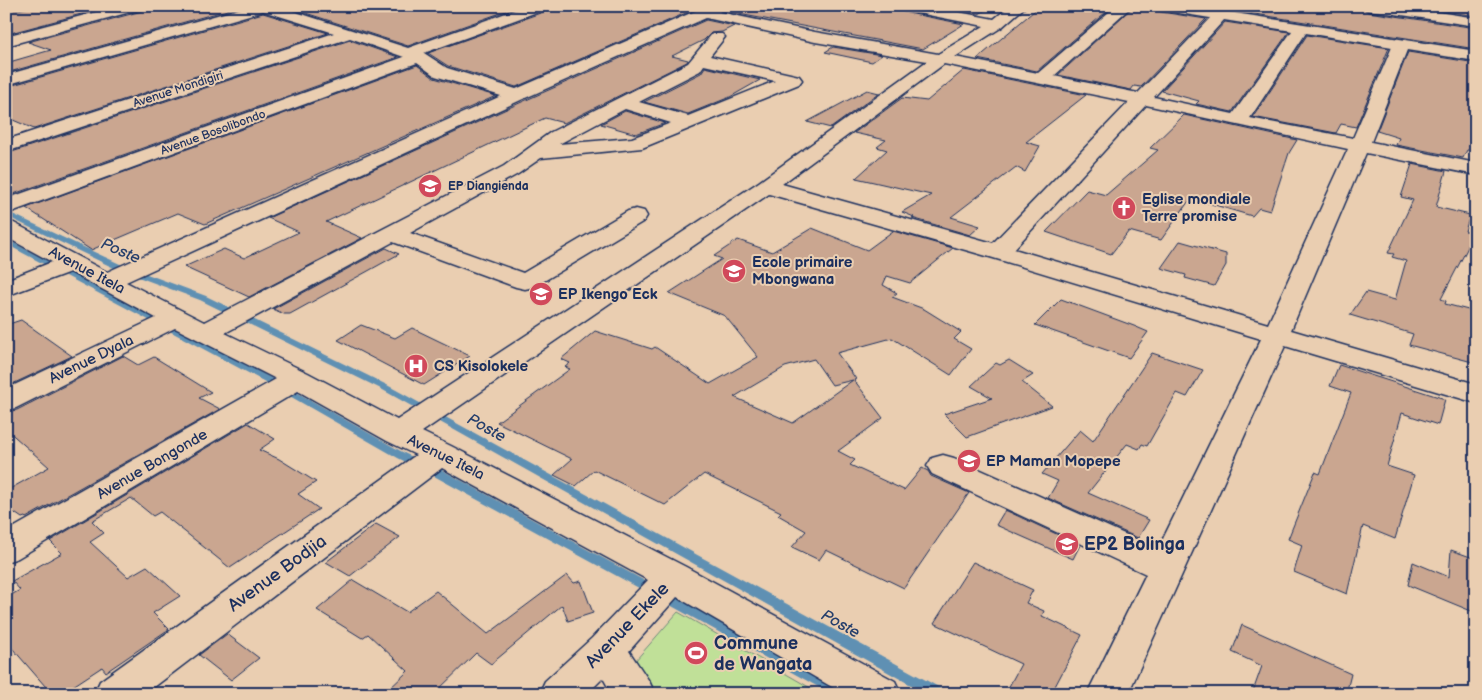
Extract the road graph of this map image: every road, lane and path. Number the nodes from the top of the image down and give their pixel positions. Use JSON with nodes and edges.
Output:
{"nodes":[{"id":1,"x":136,"y":6,"type":"edge"},
{"id":2,"x":262,"y":6,"type":"edge"},
{"id":3,"x":540,"y":6,"type":"edge"},
{"id":4,"x":903,"y":6,"type":"edge"},
{"id":5,"x":1019,"y":6,"type":"edge"},
{"id":6,"x":1125,"y":6,"type":"edge"},
{"id":7,"x":1161,"y":6,"type":"edge"},
{"id":8,"x":1369,"y":6,"type":"edge"},
{"id":9,"x":488,"y":8,"type":"dead end"},
{"id":10,"x":712,"y":10,"type":"edge"},
{"id":11,"x":514,"y":15,"type":"junction"},
{"id":12,"x":1220,"y":16,"type":"junction"},
{"id":13,"x":1476,"y":22,"type":"edge"},
{"id":14,"x":997,"y":24,"type":"junction"},
{"id":15,"x":1301,"y":29,"type":"junction"},
{"id":16,"x":350,"y":33,"type":"junction"},
{"id":17,"x":717,"y":37,"type":"dead end"},
{"id":18,"x":6,"y":41,"type":"edge"},
{"id":19,"x":1401,"y":45,"type":"junction"},
{"id":20,"x":414,"y":55,"type":"junction"},
{"id":21,"x":1476,"y":56,"type":"edge"},
{"id":22,"x":700,"y":59,"type":"junction"},
{"id":23,"x":941,"y":59,"type":"junction"},
{"id":24,"x":1041,"y":79,"type":"junction"},
{"id":25,"x":6,"y":80,"type":"edge"},
{"id":26,"x":517,"y":95,"type":"junction"},
{"id":27,"x":1141,"y":99,"type":"junction"},
{"id":28,"x":623,"y":103,"type":"junction"},
{"id":29,"x":1238,"y":121,"type":"junction"},
{"id":30,"x":690,"y":122,"type":"junction"},
{"id":31,"x":1361,"y":144,"type":"junction"},
{"id":32,"x":6,"y":146,"type":"edge"},
{"id":33,"x":536,"y":152,"type":"junction"},
{"id":34,"x":1476,"y":169,"type":"edge"},
{"id":35,"x":766,"y":186,"type":"junction"},
{"id":36,"x":6,"y":208,"type":"edge"},
{"id":37,"x":636,"y":216,"type":"dead end"},
{"id":38,"x":6,"y":228,"type":"edge"},
{"id":39,"x":392,"y":234,"type":"junction"},
{"id":40,"x":998,"y":252,"type":"junction"},
{"id":41,"x":72,"y":262,"type":"junction"},
{"id":42,"x":107,"y":281,"type":"junction"},
{"id":43,"x":6,"y":290,"type":"edge"},
{"id":44,"x":176,"y":318,"type":"junction"},
{"id":45,"x":204,"y":333,"type":"junction"},
{"id":46,"x":1277,"y":335,"type":"junction"},
{"id":47,"x":298,"y":378,"type":"junction"},
{"id":48,"x":1476,"y":394,"type":"edge"},
{"id":49,"x":6,"y":400,"type":"edge"},
{"id":50,"x":398,"y":434,"type":"junction"},
{"id":51,"x":440,"y":453,"type":"junction"},
{"id":52,"x":943,"y":466,"type":"dead end"},
{"id":53,"x":6,"y":549,"type":"edge"},
{"id":54,"x":1166,"y":568,"type":"junction"},
{"id":55,"x":673,"y":577,"type":"junction"},
{"id":56,"x":606,"y":650,"type":"junction"},
{"id":57,"x":114,"y":694,"type":"edge"},
{"id":58,"x":559,"y":694,"type":"edge"},
{"id":59,"x":634,"y":694,"type":"edge"},
{"id":60,"x":881,"y":694,"type":"edge"},
{"id":61,"x":1107,"y":694,"type":"edge"}],
"edges":[{"from":1,"to":18,"type":"street"},
{"from":2,"to":16,"type":"street"},
{"from":2,"to":25,"type":"street"},
{"from":3,"to":11,"type":"street","name":"Avenue Bosolibondo"},
{"from":4,"to":14,"type":"street"},
{"from":5,"to":14,"type":"street"},
{"from":6,"to":24,"type":"street"},
{"from":7,"to":12,"type":"street"},
{"from":8,"to":13,"type":"street"},
{"from":9,"to":11,"type":"street"},
{"from":10,"to":23,"type":"street"},
{"from":10,"to":26,"type":"street"},
{"from":11,"to":20,"type":"street","name":"Avenue Bosolibondo"},
{"from":12,"to":15,"type":"street"},
{"from":12,"to":27,"type":"street"},
{"from":14,"to":23,"type":"street"},
{"from":15,"to":19,"type":"street"},
{"from":15,"to":29,"type":"street"},
{"from":16,"to":20,"type":"street"},
{"from":16,"to":32,"type":"street","name":"Avenue Mondigiri"},
{"from":17,"to":22,"type":"street"},
{"from":19,"to":21,"type":"street"},
{"from":19,"to":31,"type":"street"},
{"from":20,"to":26,"type":"street"},
{"from":20,"to":36,"type":"street","name":"Avenue Bosolibondo"},
{"from":22,"to":28,"type":"street"},
{"from":22,"to":30,"type":"street"},
{"from":23,"to":24,"type":"street"},
{"from":23,"to":35,"type":"street"},
{"from":24,"to":27,"type":"street"},
{"from":26,"to":42,"type":"street"},
{"from":27,"to":29,"type":"street"},
{"from":27,"to":40,"type":"street"},
{"from":28,"to":30,"type":"street"},
{"from":28,"to":33,"type":"street"},
{"from":29,"to":31,"type":"street"},
{"from":30,"to":33,"type":"street"},
{"from":31,"to":34,"type":"street"},
{"from":31,"to":46,"type":"street"},
{"from":33,"to":39,"type":"street"},
{"from":35,"to":40,"type":"street"},
{"from":35,"to":50,"type":"street"},
{"from":37,"to":39,"type":"street"},
{"from":38,"to":41,"type":"street","name":"Avenue Itela"},
{"from":39,"to":45,"type":"street"},
{"from":40,"to":46,"type":"street"},
{"from":41,"to":42,"type":"street","name":"Avenue Itela"},
{"from":41,"to":43,"type":"street"},
{"from":42,"to":44,"type":"street","name":"Avenue Itela"},
{"from":44,"to":45,"type":"street","name":"Avenue Itela"},
{"from":44,"to":49,"type":"street","name":"Avenue Dyala"},
{"from":45,"to":47,"type":"street","name":"Avenue Itela"},
{"from":46,"to":48,"type":"street"},
{"from":46,"to":54,"type":"street"},
{"from":47,"to":50,"type":"street","name":"Avenue Itela"},
{"from":47,"to":53,"type":"street","name":"Avenue Bongonde"},
{"from":50,"to":51,"type":"street","name":"Avenue Itela"},
{"from":51,"to":55,"type":"street","name":"Avenue Itela"},
{"from":51,"to":57,"type":"street","name":"Avenue Bodjia"},
{"from":52,"to":54,"type":"street"},
{"from":54,"to":61,"type":"street"},
{"from":55,"to":56,"type":"street","name":"Avenue Ekele"},
{"from":55,"to":60,"type":"street","name":"Avenue Itela"},
{"from":56,"to":58,"type":"street","name":"Avenue Ekele"},
{"from":56,"to":59,"type":"street"}]}
